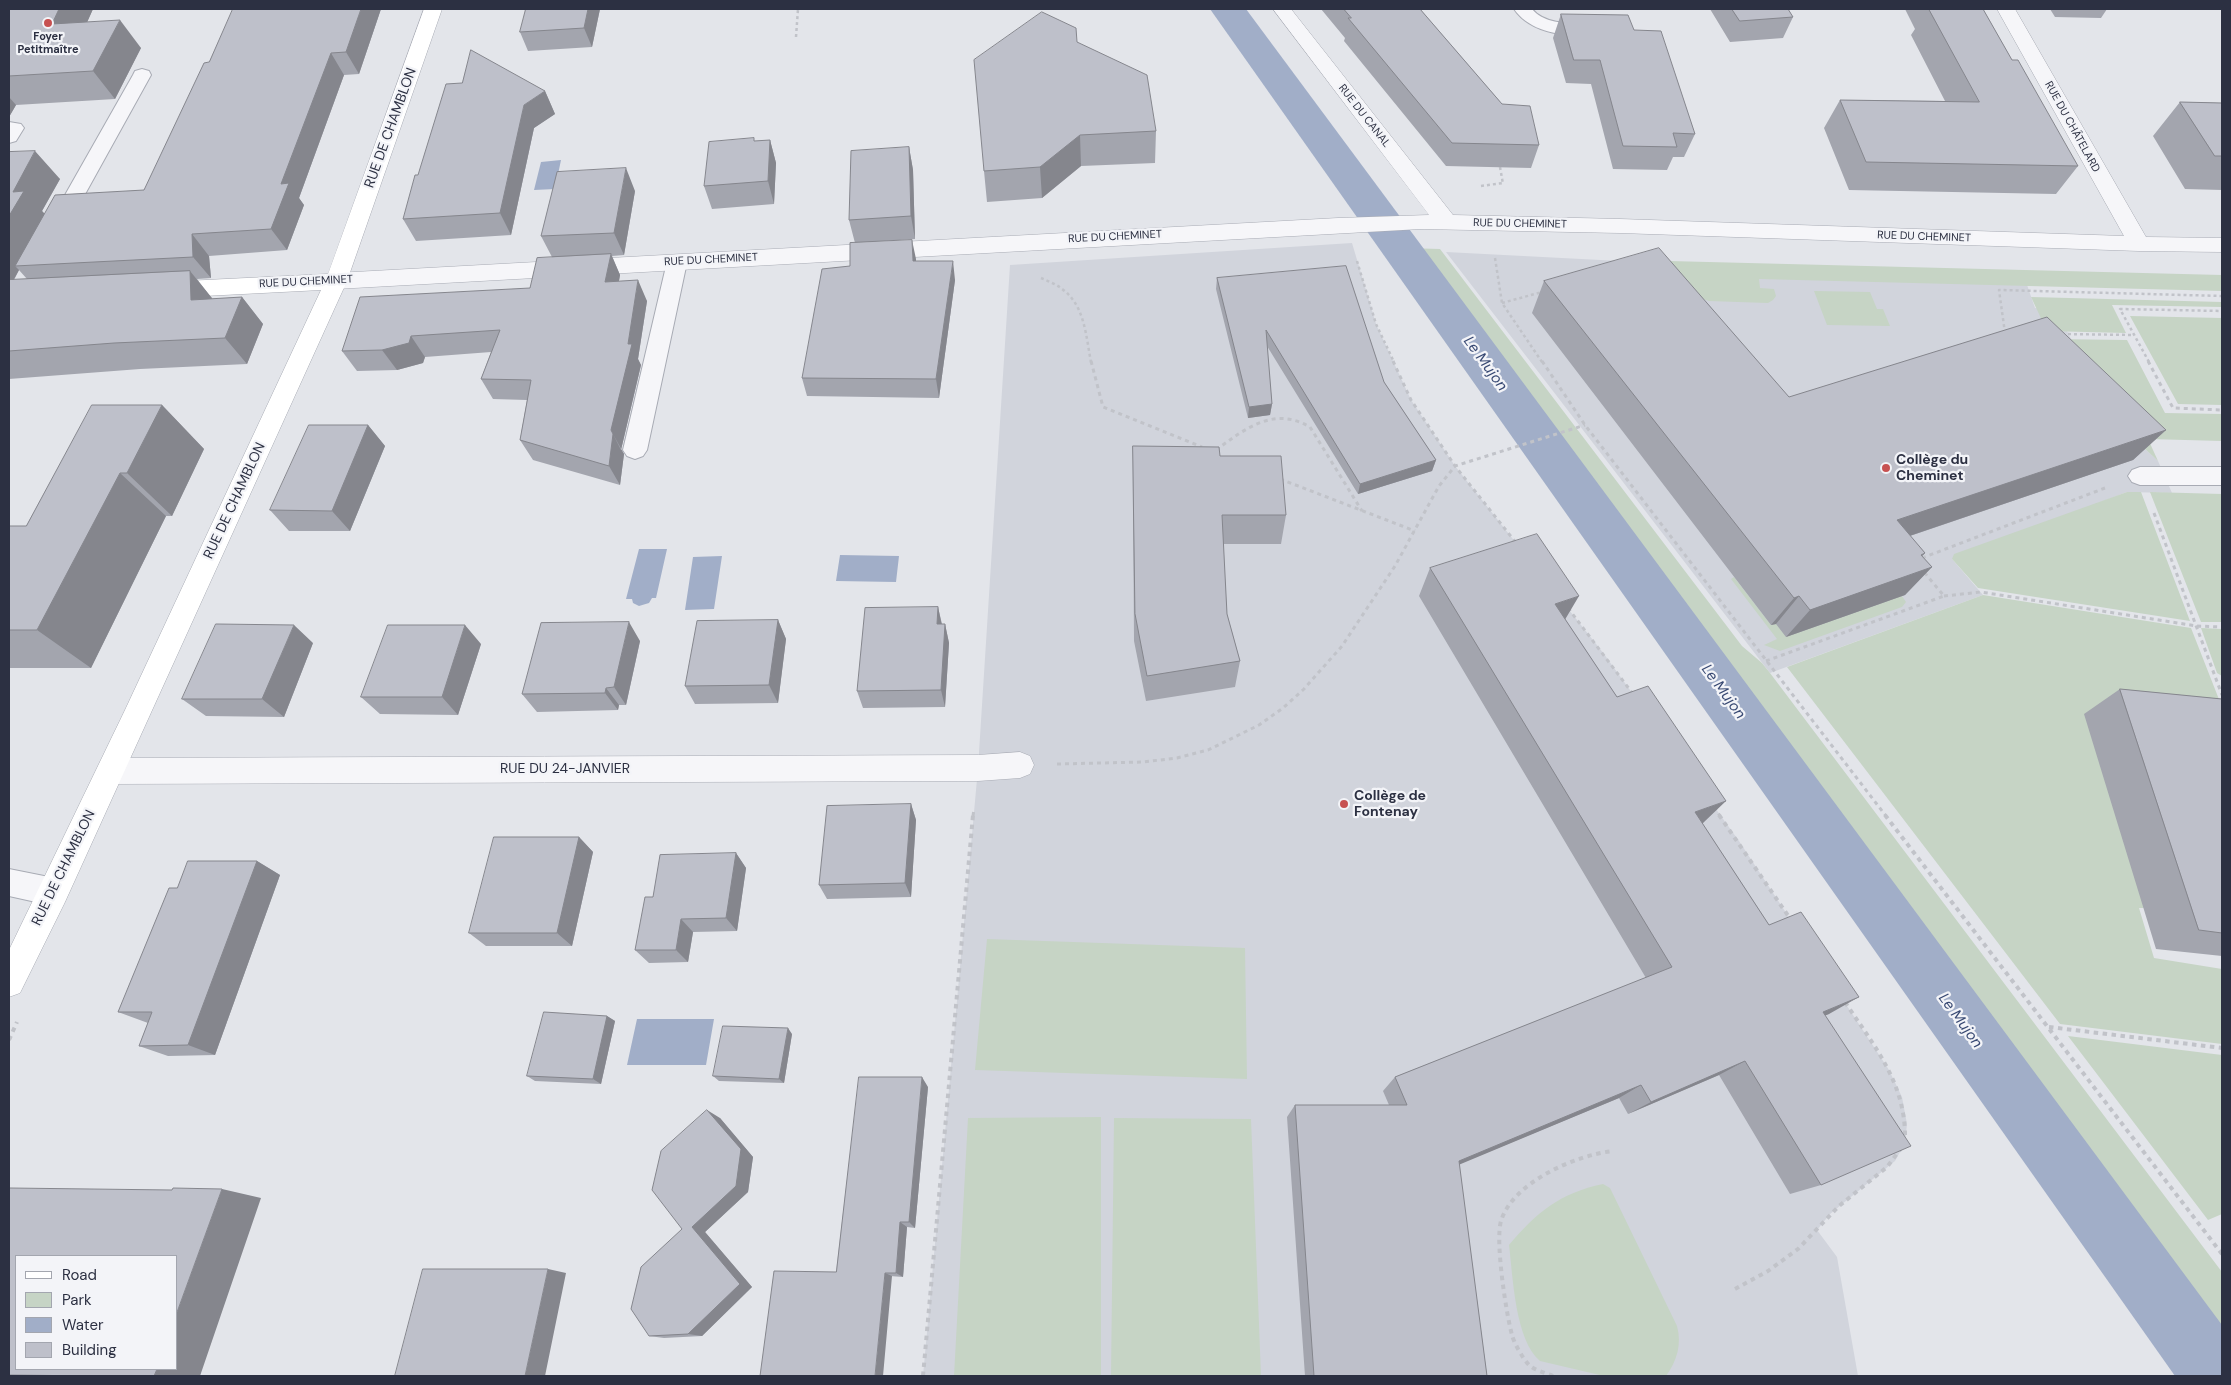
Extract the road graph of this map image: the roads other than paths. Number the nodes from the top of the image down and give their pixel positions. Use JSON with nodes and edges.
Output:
{"nodes":[{"id":1,"x":433,"y":9,"type":"edge"},
{"id":2,"x":1282,"y":9,"type":"edge"},
{"id":3,"x":1523,"y":9,"type":"edge"},
{"id":4,"x":2006,"y":9,"type":"edge"},
{"id":5,"x":1606,"y":28,"type":"edge"},
{"id":6,"x":142,"y":75,"type":"dead end"},
{"id":7,"x":9,"y":128,"type":"edge"},
{"id":8,"x":9,"y":137,"type":"edge"},
{"id":9,"x":1447,"y":223,"type":"junction"},
{"id":10,"x":48,"y":243,"type":"edge"},
{"id":11,"x":2139,"y":244,"type":"junction"},
{"id":12,"x":2222,"y":245,"type":"edge"},
{"id":13,"x":677,"y":262,"type":"junction"},
{"id":14,"x":336,"y":281,"type":"junction"},
{"id":15,"x":142,"y":291,"type":"edge"},
{"id":16,"x":635,"y":450,"type":"dead end"},
{"id":17,"x":2140,"y":476,"type":"road end"},
{"id":18,"x":2222,"y":476,"type":"edge"},
{"id":19,"x":1020,"y":765,"type":"road end"},
{"id":20,"x":110,"y":770,"type":"junction"},
{"id":21,"x":9,"y":883,"type":"edge"},
{"id":22,"x":54,"y":892,"type":"junction"},
{"id":23,"x":9,"y":982,"type":"edge"}],
"edges":[{"from":1,"to":14,"type":"street","name":"RUE DE CHAMBLON"},
{"from":2,"to":9,"type":"street","name":"RUE DU CANAL"},
{"from":3,"to":5,"type":"lane"},
{"from":4,"to":11,"type":"street","name":"RUE DU CHÂTELARD"},
{"from":6,"to":10,"type":"lane"},
{"from":7,"to":8,"type":"lane"},
{"from":9,"to":11,"type":"street","name":"RUE DU CHEMINET"},
{"from":9,"to":13,"type":"street","name":"RUE DU CHEMINET"},
{"from":11,"to":12,"type":"street","name":"RUE DU CHEMINET"},
{"from":13,"to":14,"type":"street","name":"RUE DU CHEMINET"},
{"from":13,"to":16,"type":"lane"},
{"from":14,"to":15,"type":"street","name":"RUE DU CHEMINET"},
{"from":14,"to":20,"type":"street","name":"RUE DE CHAMBLON"},
{"from":17,"to":18,"type":"lane"},
{"from":19,"to":20,"type":"street","name":"RUE DU 24-JANVIER"},
{"from":20,"to":22,"type":"street","name":"RUE DE CHAMBLON"},
{"from":21,"to":22,"type":"lane"},
{"from":22,"to":23,"type":"street","name":"RUE DE CHAMBLON"}]}
